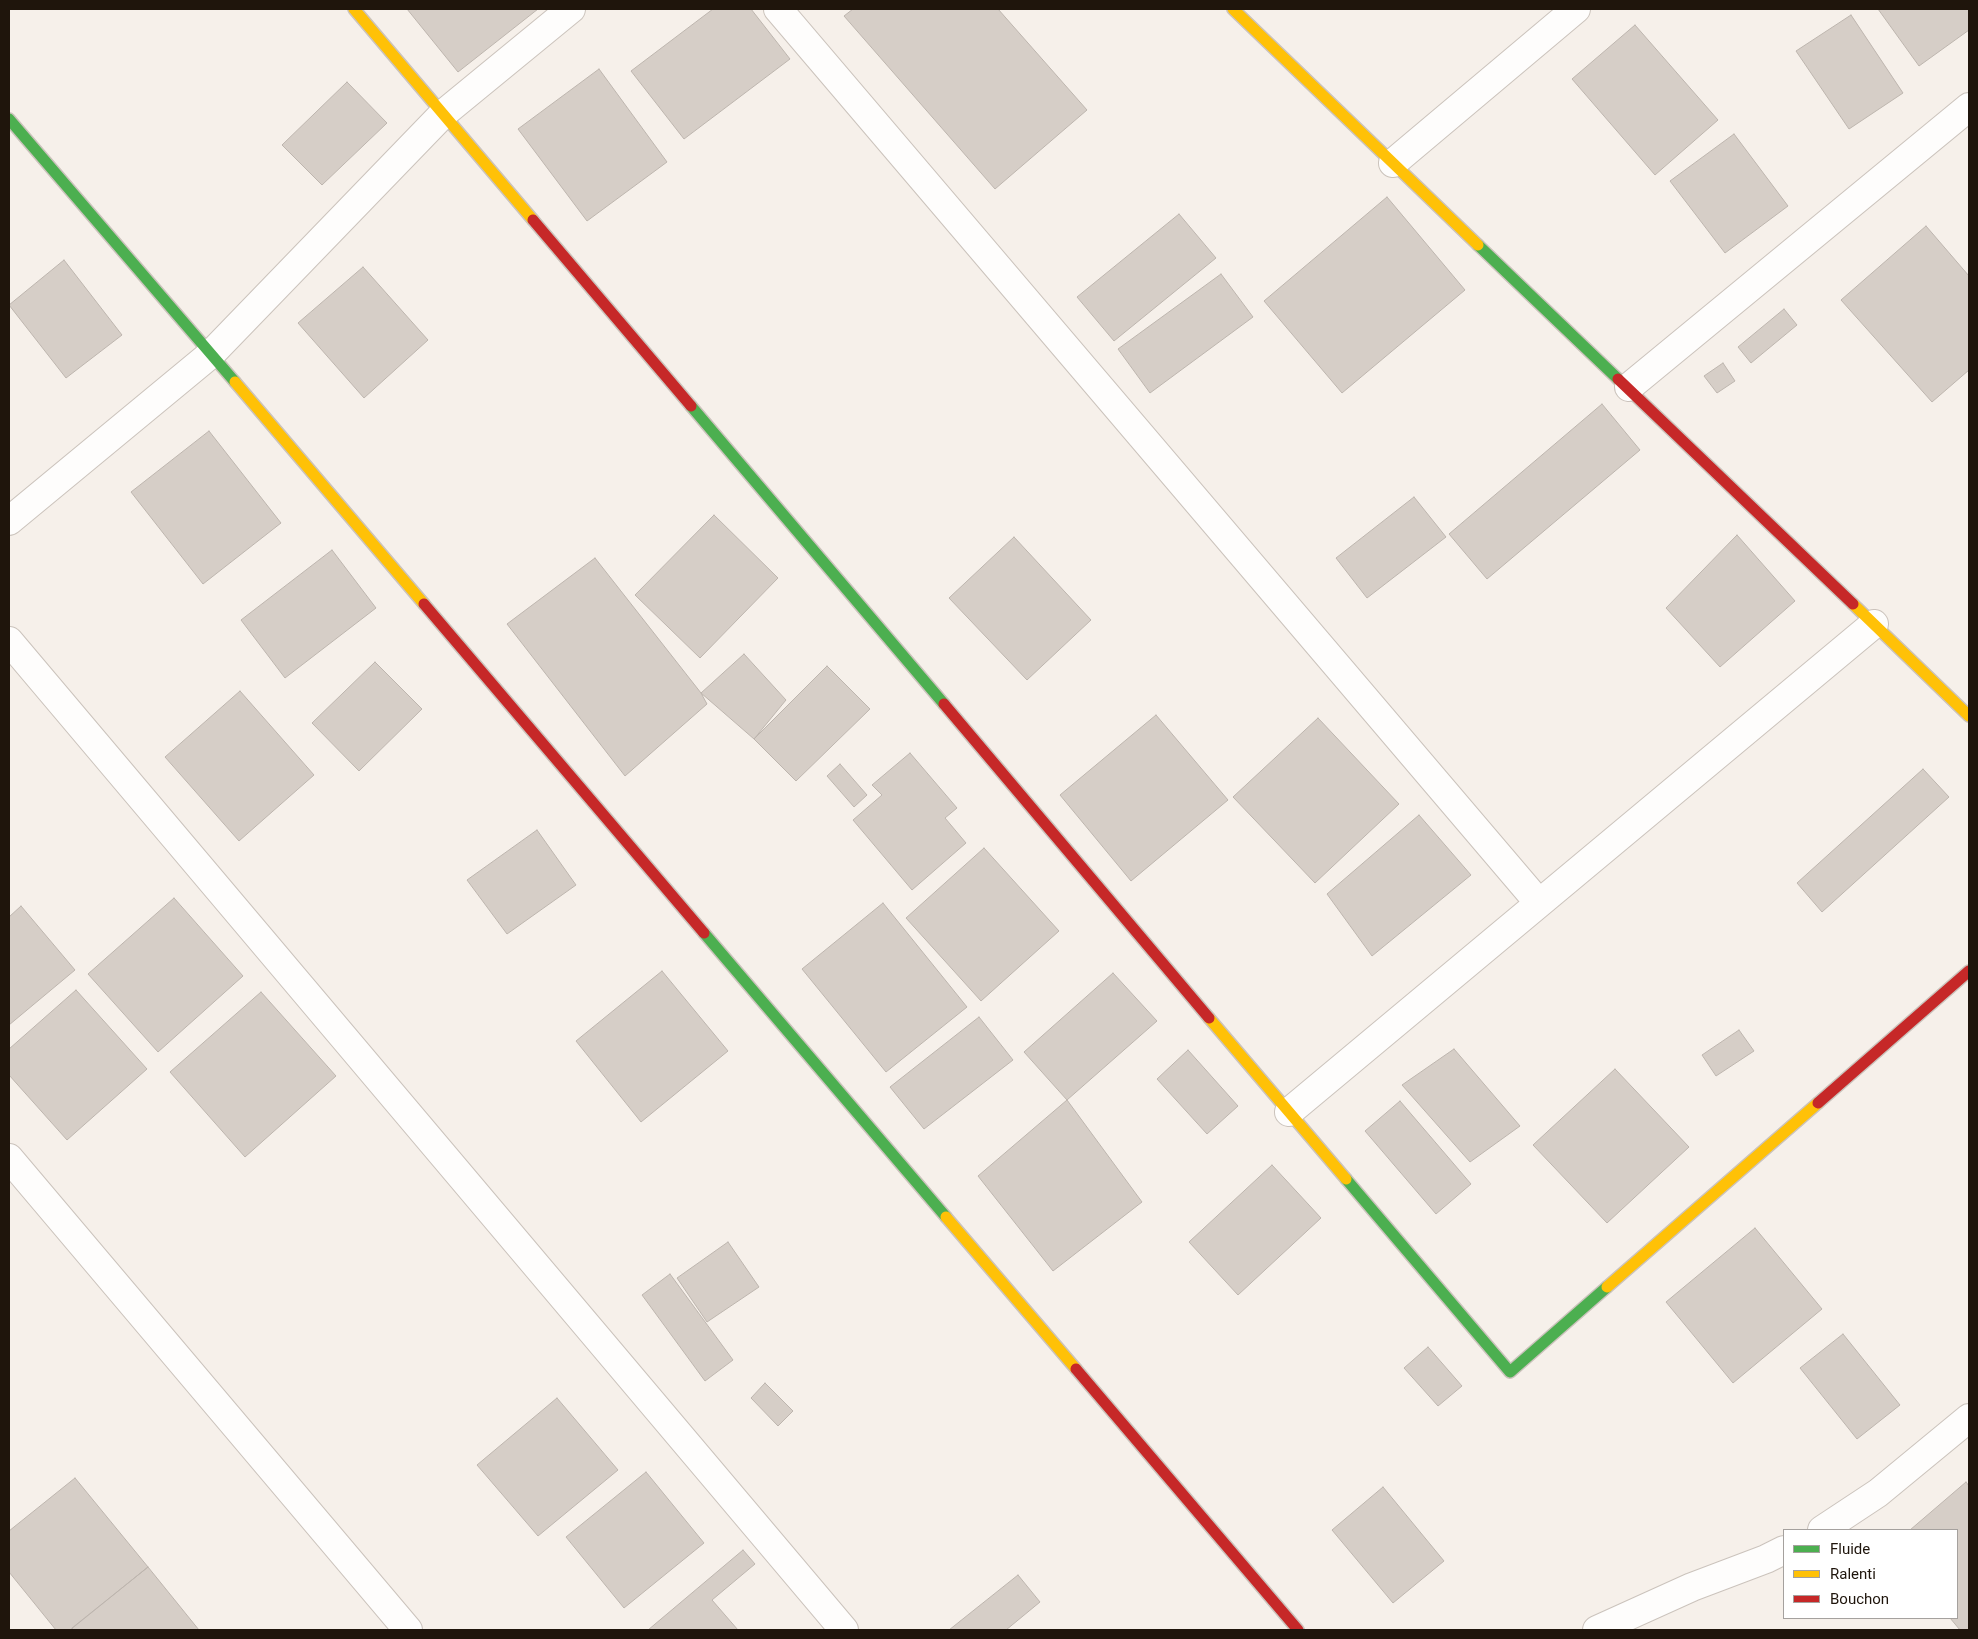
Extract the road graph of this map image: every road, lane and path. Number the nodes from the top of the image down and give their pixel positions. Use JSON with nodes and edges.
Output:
{"nodes":[{"id":1,"x":354,"y":9,"type":"edge"},
{"id":2,"x":571,"y":9,"type":"edge"},
{"id":3,"x":778,"y":9,"type":"edge"},
{"id":4,"x":1233,"y":9,"type":"edge"},
{"id":5,"x":1576,"y":9,"type":"edge"},
{"id":6,"x":1969,"y":107,"type":"edge"},
{"id":7,"x":443,"y":114,"type":"junction"},
{"id":8,"x":9,"y":119,"type":"edge"},
{"id":9,"x":1393,"y":163,"type":"junction"},
{"id":10,"x":211,"y":354,"type":"junction"},
{"id":11,"x":1629,"y":387,"type":"junction"},
{"id":12,"x":9,"y":521,"type":"edge"},
{"id":13,"x":1874,"y":624,"type":"junction"},
{"id":14,"x":9,"y":641,"type":"edge"},
{"id":15,"x":1969,"y":716,"type":"edge"},
{"id":16,"x":1539,"y":903,"type":"junction"},
{"id":17,"x":1969,"y":971,"type":"edge"},
{"id":18,"x":1289,"y":1112,"type":"junction"},
{"id":19,"x":9,"y":1158,"type":"edge"},
{"id":20,"x":1969,"y":1418,"type":"edge"},
{"id":21,"x":1824,"y":1529,"type":"edge"},
{"id":22,"x":1783,"y":1550,"type":"edge"},
{"id":23,"x":408,"y":1630,"type":"edge"},
{"id":24,"x":844,"y":1630,"type":"edge"},
{"id":25,"x":1298,"y":1630,"type":"edge"},
{"id":26,"x":1597,"y":1630,"type":"edge"}],
"edges":[{"from":1,"to":7,"type":"street"},
{"from":2,"to":7,"type":"street"},
{"from":3,"to":16,"type":"street"},
{"from":4,"to":9,"type":"street"},
{"from":5,"to":9,"type":"street"},
{"from":6,"to":11,"type":"street"},
{"from":7,"to":10,"type":"street"},
{"from":7,"to":18,"type":"street"},
{"from":8,"to":10,"type":"street"},
{"from":9,"to":11,"type":"street"},
{"from":10,"to":12,"type":"street"},
{"from":10,"to":25,"type":"street"},
{"from":11,"to":13,"type":"street"},
{"from":13,"to":15,"type":"street"},
{"from":13,"to":16,"type":"street"},
{"from":14,"to":24,"type":"street"},
{"from":16,"to":18,"type":"street"},
{"from":17,"to":18,"type":"street"},
{"from":19,"to":23,"type":"street"},
{"from":20,"to":21,"type":"street"},
{"from":22,"to":26,"type":"street"}]}
